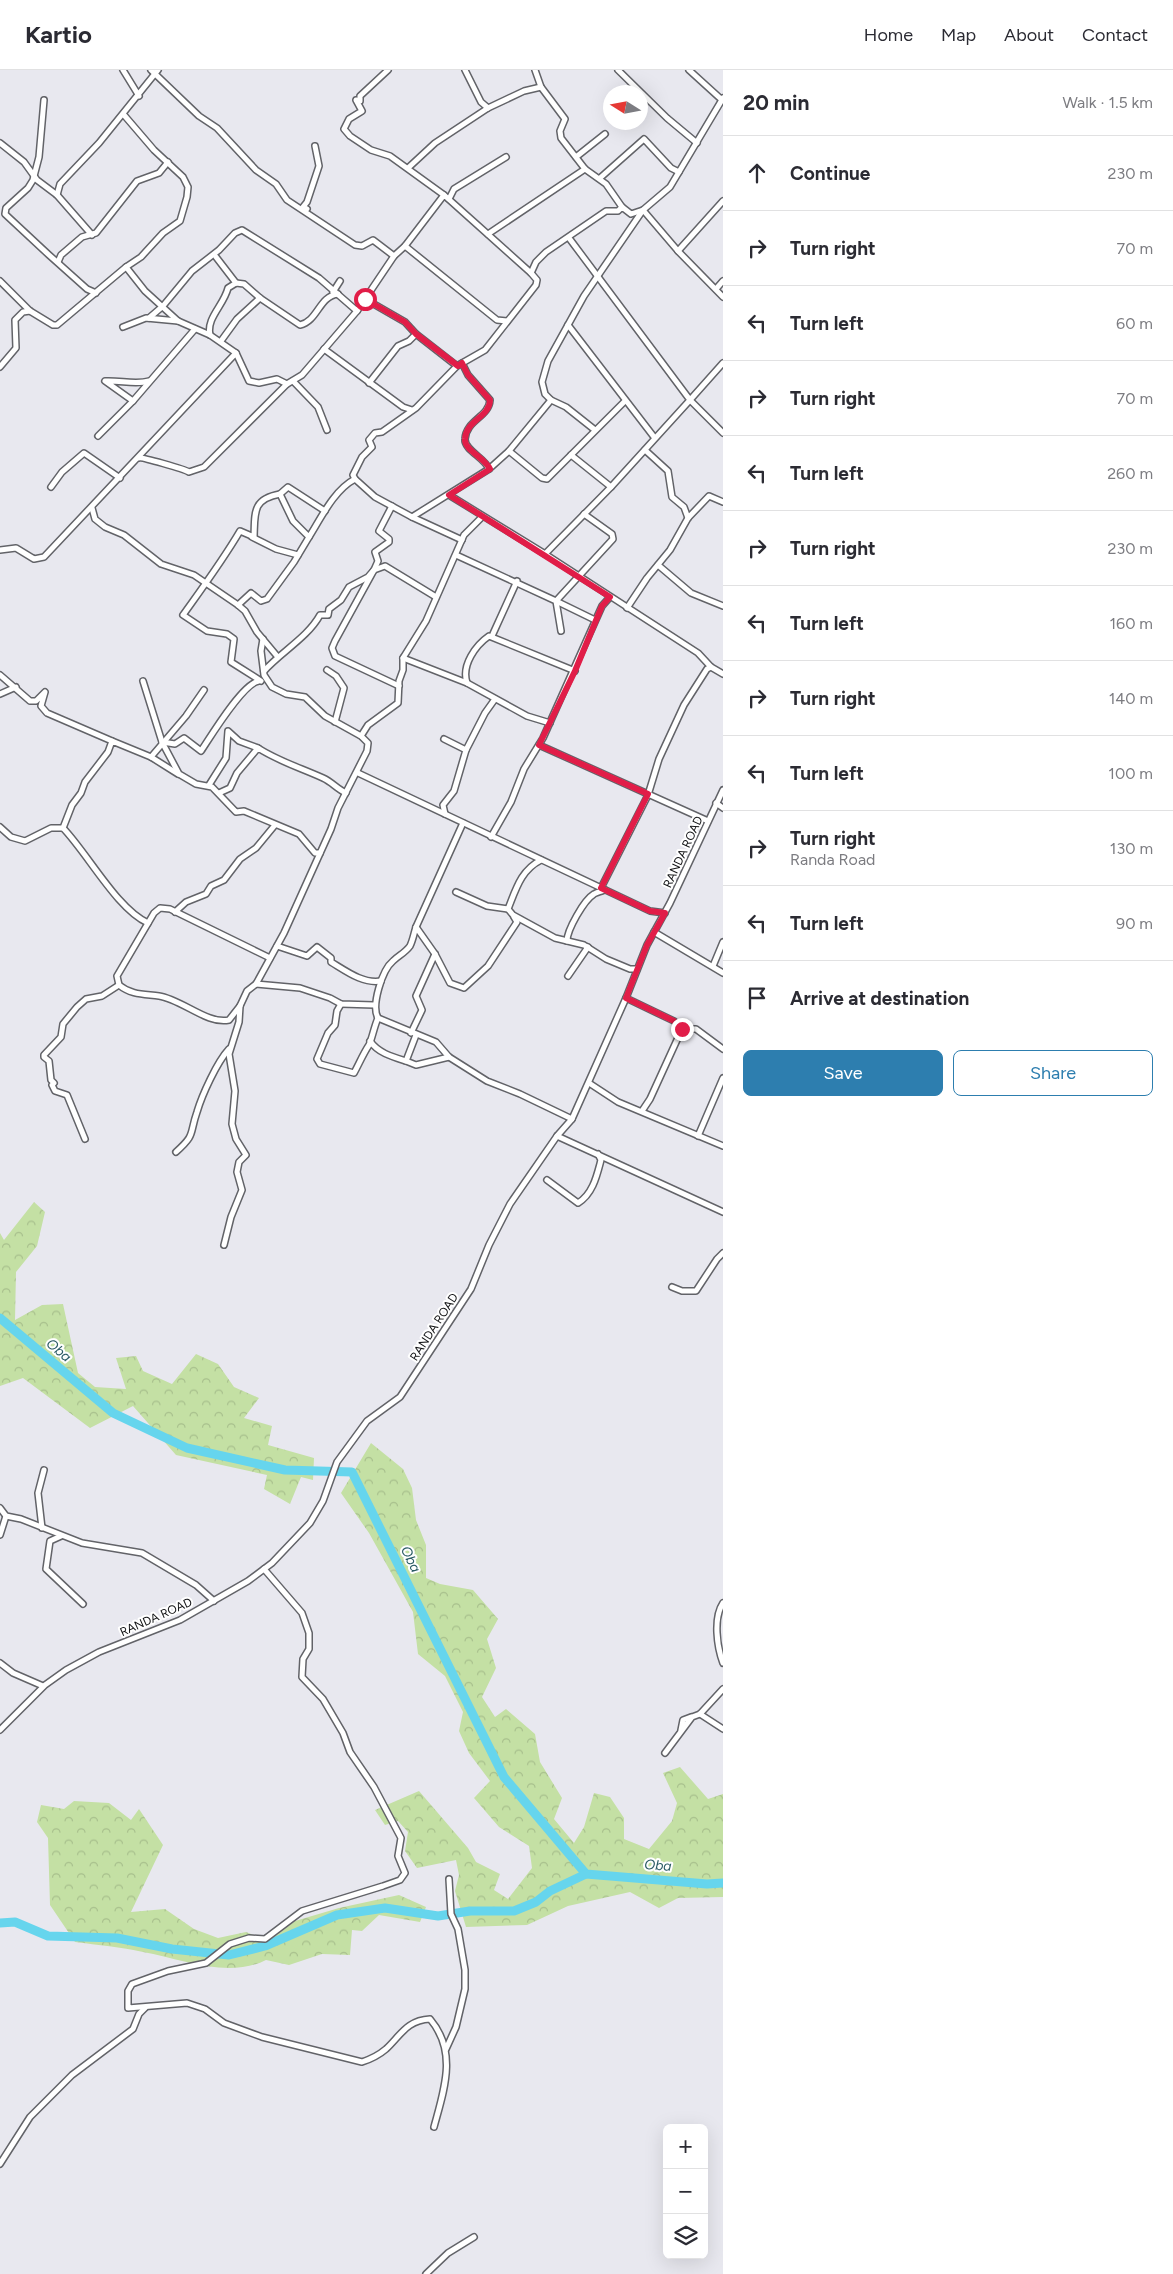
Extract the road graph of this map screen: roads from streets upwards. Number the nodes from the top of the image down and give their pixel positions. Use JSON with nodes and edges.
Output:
{"nodes":[{"id":1,"x":123,"y":70,"type":"edge"},
{"id":2,"x":388,"y":70,"type":"edge"},
{"id":3,"x":465,"y":70,"type":"edge"},
{"id":4,"x":535,"y":70,"type":"edge"},
{"id":5,"x":618,"y":70,"type":"edge"},
{"id":6,"x":688,"y":70,"type":"edge"},
{"id":7,"x":155,"y":71,"type":"edge"},
{"id":8,"x":541,"y":88,"type":"junction"},
{"id":9,"x":139,"y":96,"type":"junction"},
{"id":10,"x":723,"y":99,"type":"edge"},
{"id":11,"x":44,"y":100,"type":"dead end"},
{"id":12,"x":488,"y":108,"type":"junction"},
{"id":13,"x":124,"y":115,"type":"junction"},
{"id":14,"x":605,"y":134,"type":"dead end"},
{"id":15,"x":0,"y":143,"type":"edge"},
{"id":16,"x":697,"y":143,"type":"junction"},
{"id":17,"x":315,"y":146,"type":"dead end"},
{"id":18,"x":506,"y":157,"type":"dead end"},
{"id":19,"x":576,"y":157,"type":"junction"},
{"id":20,"x":168,"y":162,"type":"junction"},
{"id":21,"x":408,"y":168,"type":"junction"},
{"id":22,"x":585,"y":168,"type":"junction"},
{"id":23,"x":679,"y":172,"type":"junction"},
{"id":24,"x":33,"y":175,"type":"junction"},
{"id":25,"x":600,"y":178,"type":"junction"},
{"id":26,"x":444,"y":195,"type":"junction"},
{"id":27,"x":56,"y":196,"type":"junction"},
{"id":28,"x":449,"y":199,"type":"junction"},
{"id":29,"x":723,"y":201,"type":"edge"},
{"id":30,"x":622,"y":206,"type":"junction"},
{"id":31,"x":643,"y":210,"type":"junction"},
{"id":32,"x":320,"y":220,"type":"junction"},
{"id":33,"x":488,"y":234,"type":"junction"},
{"id":34,"x":92,"y":235,"type":"junction"},
{"id":35,"x":569,"y":238,"type":"junction"},
{"id":36,"x":405,"y":246,"type":"junction"},
{"id":37,"x":678,"y":251,"type":"junction"},
{"id":38,"x":394,"y":256,"type":"junction"},
{"id":39,"x":216,"y":257,"type":"dead end"},
{"id":40,"x":58,"y":262,"type":"junction"},
{"id":41,"x":126,"y":267,"type":"junction"},
{"id":42,"x":531,"y":273,"type":"junction"},
{"id":43,"x":598,"y":275,"type":"junction"},
{"id":44,"x":0,"y":281,"type":"edge"},
{"id":45,"x":340,"y":281,"type":"dead end"},
{"id":46,"x":723,"y":281,"type":"edge"},
{"id":47,"x":236,"y":283,"type":"junction"},
{"id":48,"x":716,"y":289,"type":"junction"},
{"id":49,"x":335,"y":293,"type":"junction"},
{"id":50,"x":96,"y":294,"type":"junction"},
{"id":51,"x":723,"y":297,"type":"edge"},
{"id":52,"x":260,"y":298,"type":"junction"},
{"id":53,"x":365,"y":299,"type":"junction"},
{"id":54,"x":163,"y":306,"type":"junction"},
{"id":55,"x":356,"y":310,"type":"junction"},
{"id":56,"x":30,"y":311,"type":"junction"},
{"id":57,"x":150,"y":318,"type":"junction"},
{"id":58,"x":178,"y":321,"type":"junction"},
{"id":59,"x":507,"y":321,"type":"junction"},
{"id":60,"x":568,"y":324,"type":"junction"},
{"id":61,"x":123,"y":327,"type":"dead end"},
{"id":62,"x":195,"y":329,"type":"junction"},
{"id":63,"x":416,"y":334,"type":"junction"},
{"id":64,"x":210,"y":335,"type":"junction"},
{"id":65,"x":221,"y":341,"type":"junction"},
{"id":66,"x":324,"y":349,"type":"junction"},
{"id":67,"x":236,"y":353,"type":"junction"},
{"id":68,"x":723,"y":363,"type":"edge"},
{"id":69,"x":460,"y":364,"type":"junction"},
{"id":70,"x":0,"y":367,"type":"edge"},
{"id":71,"x":150,"y":381,"type":"junction"},
{"id":72,"x":293,"y":381,"type":"junction"},
{"id":73,"x":369,"y":383,"type":"junction"},
{"id":74,"x":287,"y":384,"type":"junction"},
{"id":75,"x":551,"y":400,"type":"junction"},
{"id":76,"x":690,"y":400,"type":"junction"},
{"id":77,"x":133,"y":401,"type":"junction"},
{"id":78,"x":626,"y":401,"type":"junction"},
{"id":79,"x":412,"y":410,"type":"junction"},
{"id":80,"x":327,"y":430,"type":"dead end"},
{"id":81,"x":595,"y":430,"type":"junction"},
{"id":82,"x":723,"y":433,"type":"edge"},
{"id":83,"x":98,"y":436,"type":"dead end"},
{"id":84,"x":654,"y":437,"type":"junction"},
{"id":85,"x":645,"y":450,"type":"junction"},
{"id":86,"x":509,"y":451,"type":"junction"},
{"id":87,"x":571,"y":456,"type":"junction"},
{"id":88,"x":138,"y":458,"type":"junction"},
{"id":89,"x":490,"y":469,"type":"junction"},
{"id":90,"x":120,"y":478,"type":"junction"},
{"id":91,"x":355,"y":479,"type":"junction"},
{"id":92,"x":51,"y":487,"type":"dead end"},
{"id":93,"x":611,"y":487,"type":"junction"},
{"id":94,"x":280,"y":494,"type":"junction"},
{"id":95,"x":449,"y":495,"type":"junction"},
{"id":96,"x":723,"y":502,"type":"edge"},
{"id":97,"x":392,"y":506,"type":"junction"},
{"id":98,"x":92,"y":508,"type":"junction"},
{"id":99,"x":325,"y":511,"type":"junction"},
{"id":100,"x":584,"y":514,"type":"junction"},
{"id":101,"x":412,"y":517,"type":"junction"},
{"id":102,"x":482,"y":517,"type":"junction"},
{"id":103,"x":688,"y":518,"type":"junction"},
{"id":104,"x":240,"y":531,"type":"junction"},
{"id":105,"x":309,"y":537,"type":"junction"},
{"id":106,"x":462,"y":540,"type":"junction"},
{"id":107,"x":1,"y":549,"type":"edge"},
{"id":108,"x":545,"y":554,"type":"junction"},
{"id":109,"x":298,"y":555,"type":"junction"},
{"id":110,"x":456,"y":555,"type":"junction"},
{"id":111,"x":658,"y":565,"type":"junction"},
{"id":112,"x":374,"y":570,"type":"junction"},
{"id":113,"x":577,"y":576,"type":"junction"},
{"id":114,"x":517,"y":581,"type":"junction"},
{"id":115,"x":206,"y":583,"type":"junction"},
{"id":116,"x":436,"y":597,"type":"junction"},
{"id":117,"x":610,"y":597,"type":"junction"},
{"id":118,"x":556,"y":601,"type":"junction"},
{"id":119,"x":238,"y":605,"type":"junction"},
{"id":120,"x":723,"y":606,"type":"edge"},
{"id":121,"x":627,"y":608,"type":"junction"},
{"id":122,"x":595,"y":620,"type":"junction"},
{"id":123,"x":561,"y":631,"type":"dead end"},
{"id":124,"x":492,"y":636,"type":"junction"},
{"id":125,"x":263,"y":640,"type":"junction"},
{"id":126,"x":277,"y":656,"type":"junction"},
{"id":127,"x":403,"y":658,"type":"junction"},
{"id":128,"x":712,"y":667,"type":"junction"},
{"id":129,"x":326,"y":670,"type":"dead end"},
{"id":130,"x":264,"y":671,"type":"junction"},
{"id":131,"x":575,"y":671,"type":"junction"},
{"id":132,"x":723,"y":674,"type":"edge"},
{"id":133,"x":0,"y":675,"type":"edge"},
{"id":134,"x":143,"y":681,"type":"dead end"},
{"id":135,"x":263,"y":681,"type":"junction"},
{"id":136,"x":467,"y":683,"type":"junction"},
{"id":137,"x":399,"y":686,"type":"junction"},
{"id":138,"x":16,"y":688,"type":"junction"},
{"id":139,"x":204,"y":690,"type":"dead end"},
{"id":140,"x":0,"y":694,"type":"edge"},
{"id":141,"x":495,"y":699,"type":"junction"},
{"id":142,"x":335,"y":722,"type":"junction"},
{"id":143,"x":550,"y":723,"type":"junction"},
{"id":144,"x":361,"y":736,"type":"junction"},
{"id":145,"x":444,"y":739,"type":"dead end"},
{"id":146,"x":112,"y":741,"type":"junction"},
{"id":147,"x":162,"y":742,"type":"junction"},
{"id":148,"x":539,"y":745,"type":"junction"},
{"id":149,"x":258,"y":748,"type":"junction"},
{"id":150,"x":466,"y":750,"type":"junction"},
{"id":151,"x":151,"y":757,"type":"junction"},
{"id":152,"x":358,"y":773,"type":"junction"},
{"id":153,"x":179,"y":774,"type":"junction"},
{"id":154,"x":209,"y":784,"type":"junction"},
{"id":155,"x":723,"y":790,"type":"edge"},
{"id":156,"x":219,"y":793,"type":"junction"},
{"id":157,"x":346,"y":793,"type":"junction"},
{"id":158,"x":648,"y":794,"type":"junction"},
{"id":159,"x":716,"y":804,"type":"junction"},
{"id":160,"x":723,"y":808,"type":"edge"},
{"id":161,"x":446,"y":814,"type":"junction"},
{"id":162,"x":708,"y":820,"type":"junction"},
{"id":163,"x":463,"y":823,"type":"junction"},
{"id":164,"x":275,"y":826,"type":"junction"},
{"id":165,"x":0,"y":828,"type":"edge"},
{"id":166,"x":64,"y":828,"type":"junction"},
{"id":167,"x":491,"y":837,"type":"junction"},
{"id":168,"x":320,"y":853,"type":"junction"},
{"id":169,"x":541,"y":860,"type":"junction"},
{"id":170,"x":603,"y":889,"type":"junction"},
{"id":171,"x":456,"y":892,"type":"dead end"},
{"id":172,"x":508,"y":909,"type":"junction"},
{"id":173,"x":175,"y":912,"type":"junction"},
{"id":174,"x":665,"y":913,"type":"junction"},
{"id":175,"x":513,"y":915,"type":"junction"},
{"id":176,"x":148,"y":923,"type":"junction"},
{"id":177,"x":416,"y":927,"type":"junction"},
{"id":178,"x":654,"y":932,"type":"junction"},
{"id":179,"x":567,"y":942,"type":"junction"},
{"id":180,"x":723,"y":942,"type":"edge"},
{"id":181,"x":277,"y":946,"type":"junction"},
{"id":182,"x":588,"y":947,"type":"junction"},
{"id":183,"x":435,"y":954,"type":"junction"},
{"id":184,"x":270,"y":958,"type":"junction"},
{"id":185,"x":713,"y":966,"type":"junction"},
{"id":186,"x":637,"y":969,"type":"junction"},
{"id":187,"x":723,"y":973,"type":"edge"},
{"id":188,"x":568,"y":976,"type":"dead end"},
{"id":189,"x":381,"y":981,"type":"junction"},
{"id":190,"x":256,"y":984,"type":"junction"},
{"id":191,"x":119,"y":985,"type":"junction"},
{"id":192,"x":626,"y":998,"type":"junction"},
{"id":193,"x":341,"y":1004,"type":"junction"},
{"id":194,"x":240,"y":1006,"type":"junction"},
{"id":195,"x":374,"y":1006,"type":"junction"},
{"id":196,"x":378,"y":1018,"type":"junction"},
{"id":197,"x":682,"y":1029,"type":"junction"},
{"id":198,"x":414,"y":1034,"type":"junction"},
{"id":199,"x":370,"y":1041,"type":"junction"},
{"id":200,"x":230,"y":1049,"type":"junction"},
{"id":201,"x":723,"y":1049,"type":"edge"},
{"id":202,"x":449,"y":1057,"type":"junction"},
{"id":203,"x":406,"y":1061,"type":"junction"},
{"id":204,"x":723,"y":1078,"type":"edge"},
{"id":205,"x":589,"y":1084,"type":"junction"},
{"id":206,"x":642,"y":1111,"type":"junction"},
{"id":207,"x":572,"y":1120,"type":"junction"},
{"id":208,"x":557,"y":1136,"type":"junction"},
{"id":209,"x":698,"y":1136,"type":"junction"},
{"id":210,"x":85,"y":1139,"type":"dead end"},
{"id":211,"x":723,"y":1146,"type":"edge"},
{"id":212,"x":176,"y":1152,"type":"dead end"},
{"id":213,"x":598,"y":1154,"type":"junction"},
{"id":214,"x":547,"y":1180,"type":"dead end"},
{"id":215,"x":722,"y":1212,"type":"edge"},
{"id":216,"x":723,"y":1218,"type":"edge"},
{"id":217,"x":224,"y":1245,"type":"dead end"},
{"id":218,"x":723,"y":1253,"type":"edge"},
{"id":219,"x":672,"y":1287,"type":"dead end"},
{"id":220,"x":44,"y":1470,"type":"dead end"},
{"id":221,"x":0,"y":1508,"type":"edge"},
{"id":222,"x":6,"y":1516,"type":"junction"},
{"id":223,"x":42,"y":1528,"type":"junction"},
{"id":224,"x":0,"y":1536,"type":"edge"},
{"id":225,"x":62,"y":1536,"type":"junction"},
{"id":226,"x":264,"y":1569,"type":"junction"},
{"id":227,"x":214,"y":1601,"type":"junction"},
{"id":228,"x":83,"y":1604,"type":"dead end"},
{"id":229,"x":723,"y":1604,"type":"edge"},
{"id":230,"x":0,"y":1662,"type":"edge"},
{"id":231,"x":723,"y":1663,"type":"edge"},
{"id":232,"x":43,"y":1686,"type":"junction"},
{"id":233,"x":723,"y":1689,"type":"edge"},
{"id":234,"x":700,"y":1714,"type":"junction"},
{"id":235,"x":0,"y":1722,"type":"edge"},
{"id":236,"x":8,"y":1723,"type":"junction"},
{"id":237,"x":723,"y":1729,"type":"edge"},
{"id":238,"x":0,"y":1730,"type":"edge"},
{"id":239,"x":665,"y":1753,"type":"dead end"},
{"id":240,"x":449,"y":1879,"type":"dead end"},
{"id":241,"x":145,"y":2008,"type":"junction"},
{"id":242,"x":445,"y":2052,"type":"junction"},
{"id":243,"x":434,"y":2127,"type":"dead end"},
{"id":244,"x":0,"y":2164,"type":"edge"},
{"id":245,"x":474,"y":2237,"type":"dead end"},
{"id":246,"x":426,"y":2274,"type":"edge"}],
"edges":[{"from":1,"to":9,"type":"street"},
{"from":2,"to":21,"type":"street"},
{"from":3,"to":12,"type":"street"},
{"from":4,"to":8,"type":"street"},
{"from":5,"to":16,"type":"street"},
{"from":6,"to":10,"type":"street"},
{"from":7,"to":9,"type":"street"},
{"from":7,"to":32,"type":"street"},
{"from":8,"to":12,"type":"street"},
{"from":8,"to":19,"type":"street"},
{"from":9,"to":13,"type":"street"},
{"from":10,"to":16,"type":"street"},
{"from":11,"to":24,"type":"street"},
{"from":12,"to":21,"type":"street"},
{"from":13,"to":20,"type":"street"},
{"from":13,"to":27,"type":"street"},
{"from":14,"to":19,"type":"street"},
{"from":15,"to":24,"type":"street"},
{"from":16,"to":23,"type":"street"},
{"from":17,"to":32,"type":"street"},
{"from":18,"to":28,"type":"street"},
{"from":19,"to":22,"type":"street"},
{"from":20,"to":34,"type":"street"},
{"from":20,"to":41,"type":"street"},
{"from":21,"to":26,"type":"street"},
{"from":22,"to":25,"type":"street"},
{"from":22,"to":33,"type":"street"},
{"from":23,"to":25,"type":"street"},
{"from":23,"to":31,"type":"street"},
{"from":24,"to":27,"type":"street"},
{"from":24,"to":40,"type":"street"},
{"from":25,"to":30,"type":"street"},
{"from":26,"to":28,"type":"street"},
{"from":26,"to":36,"type":"street"},
{"from":27,"to":34,"type":"street"},
{"from":28,"to":33,"type":"street"},
{"from":29,"to":37,"type":"street"},
{"from":30,"to":31,"type":"street"},
{"from":30,"to":35,"type":"street"},
{"from":31,"to":37,"type":"street"},
{"from":31,"to":43,"type":"street"},
{"from":32,"to":38,"type":"street"},
{"from":33,"to":42,"type":"street"},
{"from":34,"to":40,"type":"street"},
{"from":35,"to":42,"type":"street"},
{"from":35,"to":43,"type":"street"},
{"from":36,"to":38,"type":"street"},
{"from":36,"to":59,"type":"street"},
{"from":37,"to":48,"type":"street"},
{"from":38,"to":53,"type":"street"},
{"from":39,"to":47,"type":"street"},
{"from":40,"to":50,"type":"street"},
{"from":41,"to":50,"type":"street"},
{"from":41,"to":54,"type":"street"},
{"from":42,"to":59,"type":"street"},
{"from":43,"to":60,"type":"street"},
{"from":43,"to":76,"type":"street"},
{"from":44,"to":56,"type":"street"},
{"from":45,"to":49,"type":"street"},
{"from":46,"to":48,"type":"street"},
{"from":47,"to":52,"type":"street"},
{"from":47,"to":64,"type":"street"},
{"from":48,"to":51,"type":"street"},
{"from":49,"to":52,"type":"street"},
{"from":49,"to":54,"type":"street"},
{"from":49,"to":55,"type":"street"},
{"from":50,"to":56,"type":"street"},
{"from":52,"to":65,"type":"street"},
{"from":53,"to":55,"type":"street"},
{"from":53,"to":63,"type":"street"},
{"from":54,"to":57,"type":"street"},
{"from":54,"to":58,"type":"street"},
{"from":55,"to":66,"type":"street"},
{"from":56,"to":70,"type":"street"},
{"from":57,"to":58,"type":"street"},
{"from":57,"to":61,"type":"street"},
{"from":58,"to":62,"type":"street"},
{"from":59,"to":69,"type":"street"},
{"from":60,"to":75,"type":"street"},
{"from":60,"to":78,"type":"street"},
{"from":62,"to":64,"type":"street"},
{"from":62,"to":71,"type":"street"},
{"from":63,"to":69,"type":"street"},
{"from":63,"to":73,"type":"street"},
{"from":64,"to":65,"type":"street"},
{"from":65,"to":67,"type":"street"},
{"from":66,"to":72,"type":"street"},
{"from":66,"to":73,"type":"street"},
{"from":67,"to":74,"type":"street"},
{"from":67,"to":88,"type":"street"},
{"from":68,"to":76,"type":"street"},
{"from":69,"to":79,"type":"street"},
{"from":69,"to":89,"type":"street"},
{"from":71,"to":77,"type":"street"},
{"from":71,"to":77,"type":"street"},
{"from":72,"to":74,"type":"street"},
{"from":72,"to":80,"type":"street"},
{"from":73,"to":79,"type":"street"},
{"from":74,"to":88,"type":"street"},
{"from":75,"to":81,"type":"street"},
{"from":75,"to":86,"type":"street"},
{"from":76,"to":82,"type":"street"},
{"from":76,"to":84,"type":"street"},
{"from":77,"to":83,"type":"street"},
{"from":78,"to":81,"type":"street"},
{"from":78,"to":84,"type":"street"},
{"from":79,"to":91,"type":"street"},
{"from":81,"to":87,"type":"street"},
{"from":84,"to":85,"type":"street"},
{"from":85,"to":93,"type":"street"},
{"from":85,"to":103,"type":"street"},
{"from":86,"to":87,"type":"street"},
{"from":86,"to":89,"type":"street"},
{"from":87,"to":93,"type":"street"},
{"from":88,"to":90,"type":"street"},
{"from":89,"to":95,"type":"street"},
{"from":90,"to":92,"type":"street"},
{"from":90,"to":98,"type":"street"},
{"from":91,"to":97,"type":"street"},
{"from":91,"to":99,"type":"street"},
{"from":93,"to":100,"type":"street"},
{"from":94,"to":99,"type":"street"},
{"from":94,"to":104,"type":"street"},
{"from":94,"to":105,"type":"street"},
{"from":95,"to":101,"type":"street"},
{"from":95,"to":102,"type":"street"},
{"from":96,"to":103,"type":"street"},
{"from":97,"to":101,"type":"street"},
{"from":97,"to":112,"type":"street"},
{"from":98,"to":107,"type":"street"},
{"from":98,"to":115,"type":"street"},
{"from":99,"to":105,"type":"street"},
{"from":100,"to":108,"type":"street"},
{"from":100,"to":113,"type":"street"},
{"from":101,"to":106,"type":"street"},
{"from":102,"to":106,"type":"street"},
{"from":102,"to":108,"type":"street"},
{"from":103,"to":111,"type":"street"},
{"from":104,"to":109,"type":"street"},
{"from":104,"to":115,"type":"street"},
{"from":105,"to":109,"type":"street"},
{"from":106,"to":110,"type":"street"},
{"from":108,"to":113,"type":"street"},
{"from":109,"to":119,"type":"street"},
{"from":110,"to":114,"type":"street"},
{"from":110,"to":116,"type":"street"},
{"from":111,"to":120,"type":"street"},
{"from":111,"to":121,"type":"street"},
{"from":112,"to":116,"type":"street"},
{"from":112,"to":126,"type":"street"},
{"from":112,"to":137,"type":"street"},
{"from":113,"to":117,"type":"street"},
{"from":113,"to":118,"type":"street"},
{"from":114,"to":118,"type":"street"},
{"from":114,"to":124,"type":"street"},
{"from":115,"to":119,"type":"street"},
{"from":115,"to":135,"type":"street"},
{"from":116,"to":127,"type":"street"},
{"from":117,"to":121,"type":"street"},
{"from":117,"to":122,"type":"street"},
{"from":118,"to":122,"type":"street"},
{"from":118,"to":123,"type":"street"},
{"from":119,"to":125,"type":"street"},
{"from":121,"to":128,"type":"street"},
{"from":122,"to":131,"type":"street"},
{"from":124,"to":131,"type":"street"},
{"from":124,"to":136,"type":"street"},
{"from":125,"to":126,"type":"street"},
{"from":125,"to":130,"type":"street"},
{"from":126,"to":130,"type":"street"},
{"from":127,"to":136,"type":"street"},
{"from":127,"to":137,"type":"street"},
{"from":128,"to":132,"type":"street"},
{"from":128,"to":158,"type":"street"},
{"from":129,"to":142,"type":"street"},
{"from":130,"to":135,"type":"street"},
{"from":131,"to":143,"type":"street"},
{"from":133,"to":138,"type":"street"},
{"from":134,"to":147,"type":"street"},
{"from":135,"to":142,"type":"street"},
{"from":135,"to":147,"type":"street"},
{"from":136,"to":141,"type":"street"},
{"from":137,"to":144,"type":"street"},
{"from":138,"to":140,"type":"street"},
{"from":138,"to":146,"type":"street"},
{"from":139,"to":147,"type":"street"},
{"from":141,"to":143,"type":"street"},
{"from":141,"to":150,"type":"street"},
{"from":142,"to":144,"type":"street"},
{"from":143,"to":148,"type":"street"},
{"from":144,"to":152,"type":"street"},
{"from":145,"to":150,"type":"street"},
{"from":146,"to":151,"type":"street"},
{"from":146,"to":166,"type":"street"},
{"from":147,"to":151,"type":"street"},
{"from":147,"to":153,"type":"street"},
{"from":148,"to":158,"type":"street"},
{"from":148,"to":167,"type":"street"},
{"from":149,"to":154,"type":"street"},
{"from":149,"to":156,"type":"street"},
{"from":149,"to":157,"type":"street"},
{"from":150,"to":161,"type":"street"},
{"from":151,"to":153,"type":"street"},
{"from":152,"to":157,"type":"street"},
{"from":152,"to":161,"type":"street"},
{"from":153,"to":154,"type":"street"},
{"from":154,"to":156,"type":"street"},
{"from":155,"to":159,"type":"street","name":"RANDA ROAD"},
{"from":156,"to":164,"type":"street"},
{"from":157,"to":168,"type":"street"},
{"from":158,"to":162,"type":"street"},
{"from":158,"to":170,"type":"street"},
{"from":159,"to":160,"type":"street"},
{"from":159,"to":162,"type":"street","name":"RANDA ROAD"},
{"from":161,"to":163,"type":"street"},
{"from":162,"to":174,"type":"street","name":"RANDA ROAD"},
{"from":163,"to":167,"type":"street"},
{"from":163,"to":177,"type":"street"},
{"from":164,"to":168,"type":"street"},
{"from":164,"to":173,"type":"street"},
{"from":165,"to":166,"type":"street"},
{"from":166,"to":176,"type":"street"},
{"from":167,"to":169,"type":"street"},
{"from":168,"to":181,"type":"street"},
{"from":169,"to":170,"type":"street"},
{"from":169,"to":172,"type":"street"},
{"from":170,"to":174,"type":"street"},
{"from":170,"to":179,"type":"street"},
{"from":171,"to":172,"type":"street"},
{"from":172,"to":175,"type":"street"},
{"from":173,"to":176,"type":"street"},
{"from":173,"to":184,"type":"street"},
{"from":174,"to":178,"type":"street","name":"RANDA ROAD"},
{"from":175,"to":179,"type":"street"},
{"from":175,"to":183,"type":"street"},
{"from":176,"to":191,"type":"street"},
{"from":177,"to":183,"type":"street"},
{"from":177,"to":189,"type":"street"},
{"from":178,"to":185,"type":"street"},
{"from":178,"to":186,"type":"street","name":"RANDA ROAD"},
{"from":179,"to":182,"type":"street"},
{"from":180,"to":185,"type":"street"},
{"from":181,"to":184,"type":"street"},
{"from":181,"to":189,"type":"street"},
{"from":182,"to":186,"type":"street"},
{"from":182,"to":188,"type":"street"},
{"from":183,"to":198,"type":"street"},
{"from":184,"to":190,"type":"street"},
{"from":185,"to":187,"type":"street"},
{"from":186,"to":192,"type":"street","name":"RANDA ROAD"},
{"from":189,"to":195,"type":"street"},
{"from":190,"to":193,"type":"street"},
{"from":190,"to":194,"type":"street"},
{"from":191,"to":194,"type":"street"},
{"from":191,"to":210,"type":"street"},
{"from":192,"to":197,"type":"street"},
{"from":192,"to":205,"type":"street","name":"RANDA ROAD"},
{"from":193,"to":195,"type":"street"},
{"from":193,"to":199,"type":"street"},
{"from":194,"to":200,"type":"street"},
{"from":195,"to":196,"type":"street"},
{"from":196,"to":198,"type":"street"},
{"from":196,"to":199,"type":"street"},
{"from":197,"to":201,"type":"street"},
{"from":197,"to":206,"type":"street"},
{"from":198,"to":202,"type":"street"},
{"from":198,"to":203,"type":"street"},
{"from":199,"to":203,"type":"street"},
{"from":200,"to":212,"type":"street"},
{"from":200,"to":217,"type":"street"},
{"from":202,"to":203,"type":"street"},
{"from":202,"to":207,"type":"street"},
{"from":204,"to":209,"type":"street"},
{"from":205,"to":206,"type":"street"},
{"from":205,"to":207,"type":"street","name":"RANDA ROAD"},
{"from":206,"to":209,"type":"street"},
{"from":207,"to":208,"type":"street","name":"RANDA ROAD"},
{"from":208,"to":213,"type":"street"},
{"from":208,"to":226,"type":"street","name":"RANDA ROAD"},
{"from":209,"to":211,"type":"street"},
{"from":213,"to":214,"type":"street"},
{"from":213,"to":215,"type":"street"},
{"from":215,"to":216,"type":"street"},
{"from":218,"to":219,"type":"street"},
{"from":220,"to":223,"type":"street"},
{"from":221,"to":222,"type":"street"},
{"from":222,"to":223,"type":"street"},
{"from":222,"to":224,"type":"street"},
{"from":223,"to":225,"type":"street"},
{"from":225,"to":227,"type":"street"},
{"from":225,"to":228,"type":"street"},
{"from":226,"to":227,"type":"street","name":"RANDA ROAD"},
{"from":226,"to":241,"type":"street"},
{"from":227,"to":232,"type":"street","name":"RANDA ROAD"},
{"from":229,"to":231,"type":"street"},
{"from":230,"to":232,"type":"street"},
{"from":232,"to":236,"type":"street","name":"RANDA ROAD"},
{"from":233,"to":234,"type":"street"},
{"from":234,"to":237,"type":"street"},
{"from":234,"to":239,"type":"street"},
{"from":235,"to":236,"type":"street"},
{"from":236,"to":238,"type":"street","name":"RANDA ROAD"},
{"from":240,"to":242,"type":"street"},
{"from":241,"to":242,"type":"street"},
{"from":241,"to":244,"type":"street"},
{"from":242,"to":243,"type":"street"},
{"from":245,"to":246,"type":"street"}]}
